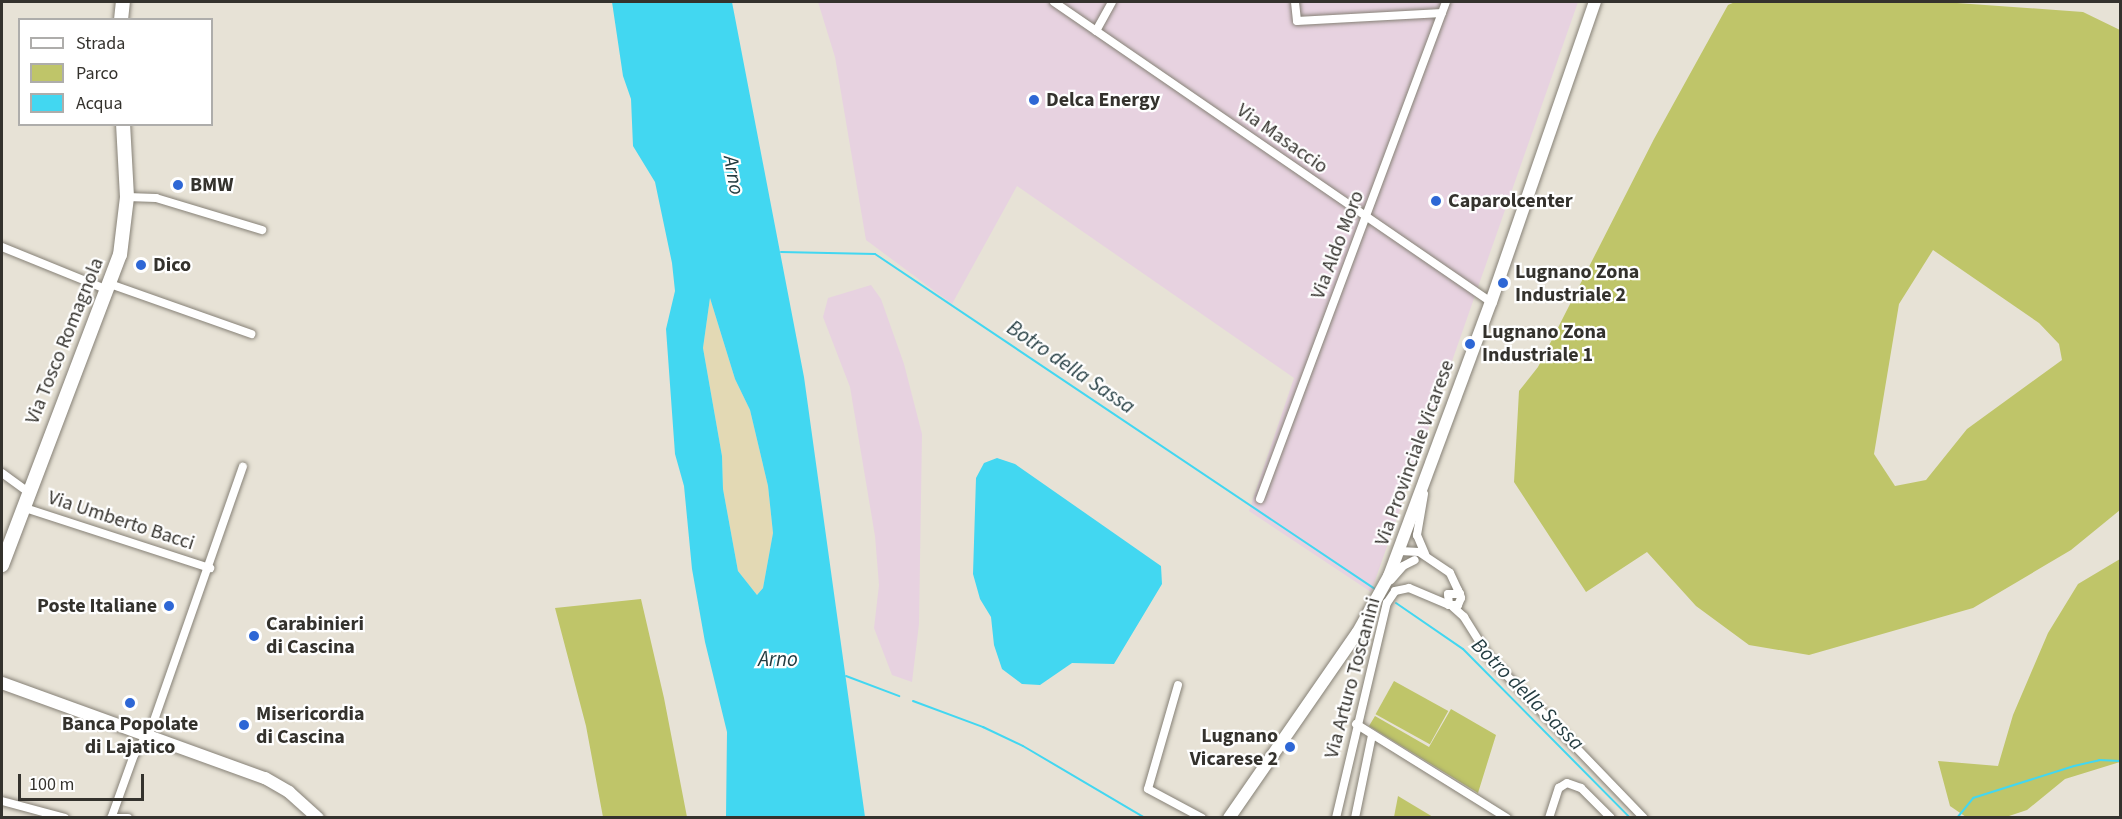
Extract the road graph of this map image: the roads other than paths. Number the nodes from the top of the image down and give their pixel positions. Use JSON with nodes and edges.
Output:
{"nodes":[{"id":1,"x":123,"y":2,"type":"edge"},
{"id":2,"x":1054,"y":2,"type":"edge"},
{"id":3,"x":1112,"y":2,"type":"edge"},
{"id":4,"x":1295,"y":2,"type":"edge"},
{"id":5,"x":1446,"y":2,"type":"edge"},
{"id":6,"x":1595,"y":2,"type":"edge"},
{"id":7,"x":1442,"y":13,"type":"junction"},
{"id":8,"x":121,"y":18,"type":"edge"},
{"id":9,"x":1096,"y":31,"type":"junction"},
{"id":10,"x":123,"y":126,"type":"edge"},
{"id":11,"x":127,"y":197,"type":"junction"},
{"id":12,"x":1367,"y":217,"type":"junction"},
{"id":13,"x":262,"y":230,"type":"dead end"},
{"id":14,"x":2,"y":247,"type":"edge"},
{"id":15,"x":109,"y":287,"type":"junction"},
{"id":16,"x":1491,"y":302,"type":"junction"},
{"id":17,"x":252,"y":334,"type":"dead end"},
{"id":18,"x":243,"y":467,"type":"dead end"},
{"id":19,"x":2,"y":473,"type":"edge"},
{"id":20,"x":1425,"y":484,"type":"junction"},
{"id":21,"x":27,"y":491,"type":"junction"},
{"id":22,"x":1260,"y":499,"type":"dead end"},
{"id":23,"x":21,"y":507,"type":"junction"},
{"id":24,"x":1400,"y":551,"type":"junction"},
{"id":25,"x":1427,"y":556,"type":"junction"},
{"id":26,"x":1415,"y":560,"type":"junction"},
{"id":27,"x":2,"y":566,"type":"edge"},
{"id":28,"x":1440,"y":567,"type":"junction"},
{"id":29,"x":210,"y":568,"type":"junction"},
{"id":30,"x":1453,"y":579,"type":"junction"},
{"id":31,"x":1449,"y":593,"type":"junction"},
{"id":32,"x":1436,"y":598,"type":"junction"},
{"id":33,"x":1456,"y":602,"type":"junction"},
{"id":34,"x":1376,"y":603,"type":"junction"},
{"id":35,"x":2,"y":683,"type":"edge"},
{"id":36,"x":1178,"y":685,"type":"dead end"},
{"id":37,"x":1356,"y":724,"type":"junction"},
{"id":38,"x":148,"y":735,"type":"junction"},
{"id":39,"x":1372,"y":735,"type":"junction"},
{"id":40,"x":2,"y":801,"type":"edge"},
{"id":41,"x":111,"y":817,"type":"edge"},
{"id":42,"x":65,"y":818,"type":"edge"},
{"id":43,"x":128,"y":818,"type":"edge"},
{"id":44,"x":318,"y":818,"type":"edge"},
{"id":45,"x":1202,"y":818,"type":"edge"},
{"id":46,"x":1229,"y":818,"type":"edge"},
{"id":47,"x":1336,"y":818,"type":"edge"},
{"id":48,"x":1355,"y":818,"type":"edge"},
{"id":49,"x":1507,"y":818,"type":"edge"},
{"id":50,"x":1549,"y":818,"type":"edge"},
{"id":51,"x":1611,"y":818,"type":"edge"},
{"id":52,"x":1644,"y":818,"type":"edge"}],
"edges":[{"from":1,"to":8,"type":"main road"},
{"from":2,"to":9,"type":"street","name":"Via Masaccio"},
{"from":3,"to":9,"type":"street"},
{"from":4,"to":7,"type":"street"},
{"from":5,"to":7,"type":"street","name":"Via Aldo Moro"},
{"from":6,"to":16,"type":"main road","name":"Via Provinciale Vicarese"},
{"from":7,"to":12,"type":"street","name":"Via Aldo Moro"},
{"from":9,"to":12,"type":"street","name":"Via Masaccio"},
{"from":10,"to":11,"type":"main road","name":"Via Tosco Romagnola"},
{"from":11,"to":13,"type":"street"},
{"from":11,"to":15,"type":"main road","name":"Via Tosco Romagnola"},
{"from":12,"to":16,"type":"street","name":"Via Masaccio"},
{"from":12,"to":22,"type":"street","name":"Via Aldo Moro"},
{"from":14,"to":15,"type":"street"},
{"from":15,"to":17,"type":"street"},
{"from":15,"to":21,"type":"main road","name":"Via Tosco Romagnola"},
{"from":16,"to":20,"type":"main road","name":"Via Provinciale Vicarese"},
{"from":18,"to":29,"type":"street"},
{"from":19,"to":21,"type":"street"},
{"from":20,"to":24,"type":"main road","name":"Via Provinciale Vicarese"},
{"from":20,"to":25,"type":"street"},
{"from":21,"to":23,"type":"main road","name":"Via Tosco Romagnola"},
{"from":23,"to":27,"type":"main road","name":"Via Tosco Romagnola"},
{"from":23,"to":29,"type":"street","name":"Via Umberto Bacci"},
{"from":24,"to":25,"type":"street"},
{"from":24,"to":26,"type":"street"},
{"from":24,"to":34,"type":"main road","name":"Via Provinciale Vicarese"},
{"from":25,"to":28,"type":"street"},
{"from":26,"to":28,"type":"street"},
{"from":26,"to":34,"type":"street"},
{"from":28,"to":30,"type":"street"},
{"from":29,"to":38,"type":"street"},
{"from":30,"to":31,"type":"street"},
{"from":30,"to":33,"type":"street"},
{"from":31,"to":32,"type":"street"},
{"from":31,"to":33,"type":"street"},
{"from":31,"to":33,"type":"street"},
{"from":32,"to":33,"type":"street"},
{"from":32,"to":37,"type":"street","name":"Via Arturo Toscanini"},
{"from":33,"to":52,"type":"street"},
{"from":34,"to":46,"type":"main road","name":"Via Provinciale Vicarese"},
{"from":35,"to":38,"type":"main road"},
{"from":36,"to":45,"type":"street"},
{"from":37,"to":39,"type":"street"},
{"from":37,"to":47,"type":"street","name":"Via Arturo Toscanini"},
{"from":38,"to":41,"type":"street"},
{"from":38,"to":44,"type":"main road"},
{"from":39,"to":48,"type":"street"},
{"from":39,"to":49,"type":"street"},
{"from":40,"to":42,"type":"street"},
{"from":41,"to":43,"type":"street"},
{"from":50,"to":51,"type":"street"}]}
